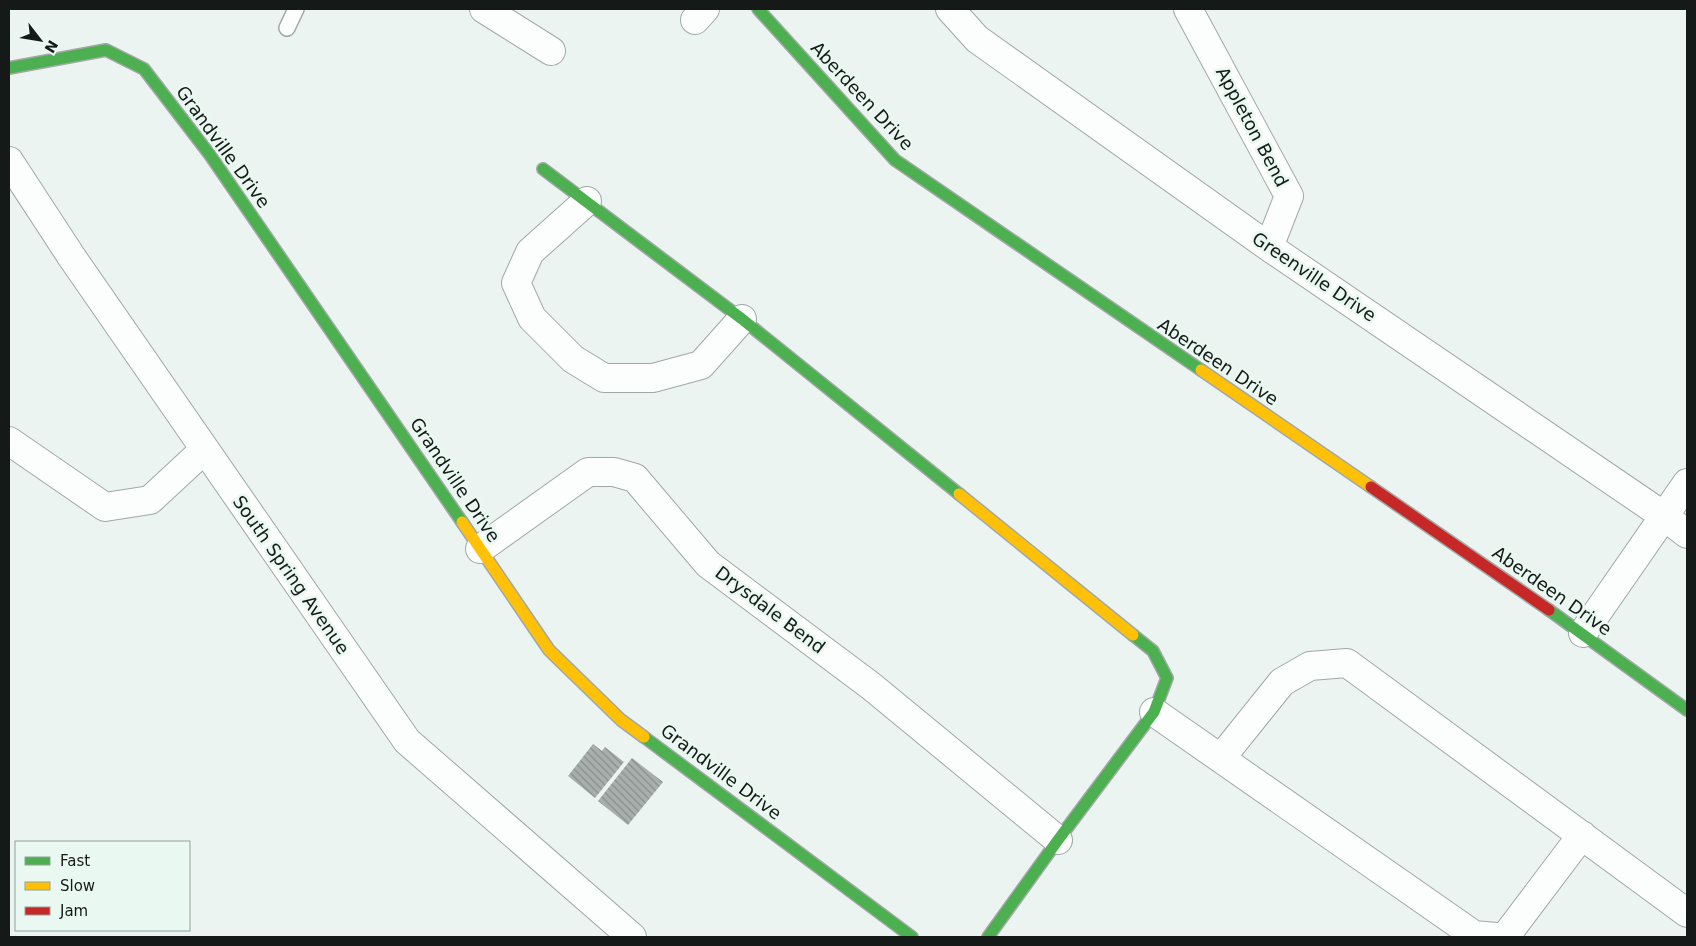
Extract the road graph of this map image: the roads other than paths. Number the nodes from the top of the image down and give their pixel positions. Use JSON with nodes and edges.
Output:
{"nodes":[{"id":1,"x":296,"y":9,"type":"edge"},
{"id":2,"x":484,"y":9,"type":"edge"},
{"id":3,"x":758,"y":9,"type":"edge"},
{"id":4,"x":950,"y":9,"type":"edge"},
{"id":5,"x":1188,"y":9,"type":"edge"},
{"id":6,"x":287,"y":28,"type":"dead end"},
{"id":7,"x":551,"y":51,"type":"dead end"},
{"id":8,"x":9,"y":68,"type":"edge"},
{"id":9,"x":9,"y":160,"type":"edge"},
{"id":10,"x":544,"y":168,"type":"dead end"},
{"id":11,"x":587,"y":201,"type":"junction"},
{"id":12,"x":1269,"y":247,"type":"junction"},
{"id":13,"x":742,"y":318,"type":"junction"},
{"id":14,"x":9,"y":441,"type":"edge"},
{"id":15,"x":204,"y":450,"type":"junction"},
{"id":16,"x":1687,"y":483,"type":"edge"},
{"id":17,"x":1664,"y":516,"type":"junction"},
{"id":18,"x":1687,"y":534,"type":"edge"},
{"id":19,"x":480,"y":549,"type":"junction"},
{"id":20,"x":1583,"y":633,"type":"junction"},
{"id":21,"x":1687,"y":710,"type":"edge"},
{"id":22,"x":1154,"y":712,"type":"junction"},
{"id":23,"x":1221,"y":758,"type":"junction"},
{"id":24,"x":1582,"y":835,"type":"junction"},
{"id":25,"x":1058,"y":840,"type":"junction"},
{"id":26,"x":1687,"y":913,"type":"edge"},
{"id":27,"x":632,"y":937,"type":"edge"},
{"id":28,"x":912,"y":937,"type":"edge"},
{"id":29,"x":988,"y":937,"type":"edge"},
{"id":30,"x":1496,"y":937,"type":"edge"},
{"id":31,"x":1505,"y":937,"type":"edge"}],
"edges":[{"from":1,"to":6,"type":"lane"},
{"from":2,"to":7,"type":"street"},
{"from":3,"to":20,"type":"street","name":"Aberdeen Drive"},
{"from":4,"to":12,"type":"street","name":"Greenville Drive"},
{"from":5,"to":12,"type":"street","name":"Appleton Bend"},
{"from":8,"to":19,"type":"street","name":"Grandville Drive"},
{"from":9,"to":15,"type":"street","name":"South Spring Avenue"},
{"from":10,"to":11,"type":"street"},
{"from":11,"to":13,"type":"street"},
{"from":11,"to":13,"type":"street"},
{"from":12,"to":17,"type":"street","name":"Greenville Drive"},
{"from":13,"to":22,"type":"street"},
{"from":14,"to":15,"type":"street"},
{"from":15,"to":27,"type":"street","name":"South Spring Avenue"},
{"from":16,"to":17,"type":"street"},
{"from":17,"to":18,"type":"street","name":"Greenville Drive"},
{"from":17,"to":20,"type":"street"},
{"from":19,"to":25,"type":"street","name":"Drysdale Bend"},
{"from":19,"to":28,"type":"street","name":"Grandville Drive"},
{"from":20,"to":21,"type":"street","name":"Aberdeen Drive"},
{"from":22,"to":23,"type":"street"},
{"from":22,"to":25,"type":"street"},
{"from":23,"to":24,"type":"street"},
{"from":23,"to":30,"type":"street"},
{"from":24,"to":26,"type":"street"},
{"from":24,"to":31,"type":"street"},
{"from":25,"to":29,"type":"street"}]}
